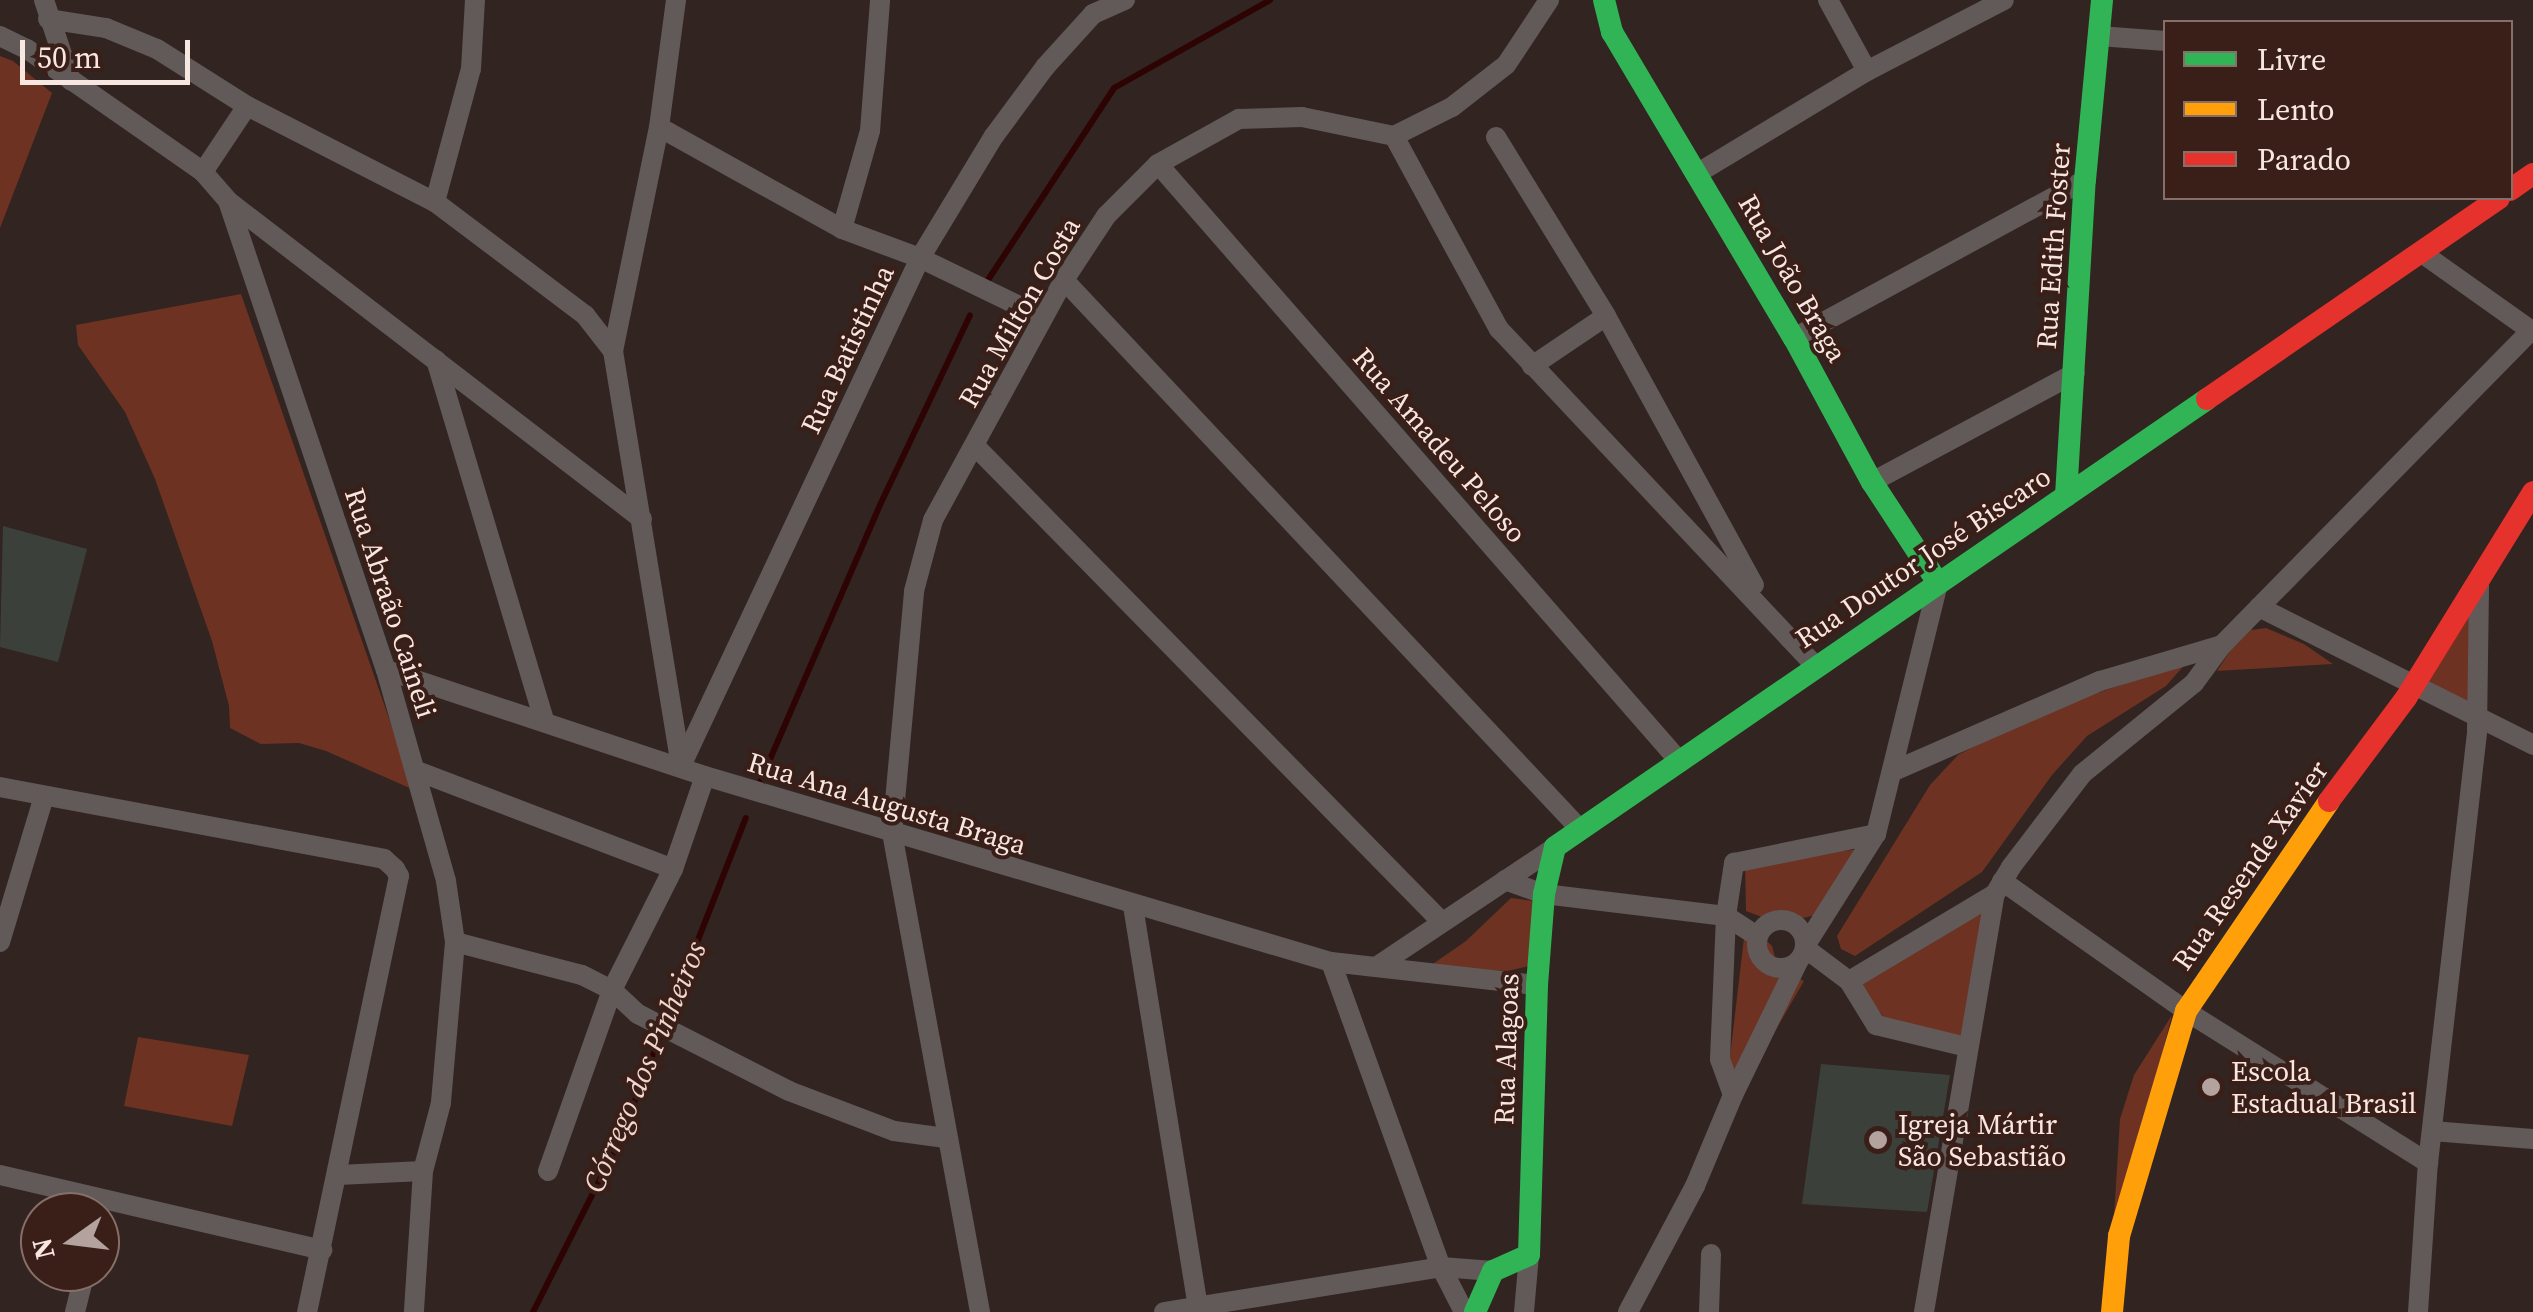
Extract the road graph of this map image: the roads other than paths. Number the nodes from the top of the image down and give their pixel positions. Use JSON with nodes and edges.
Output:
{"nodes":[{"id":1,"x":476,"y":0,"type":"edge"},
{"id":2,"x":676,"y":0,"type":"edge"},
{"id":3,"x":880,"y":0,"type":"edge"},
{"id":4,"x":1125,"y":0,"type":"edge"},
{"id":5,"x":1549,"y":0,"type":"edge"},
{"id":6,"x":1604,"y":0,"type":"edge"},
{"id":7,"x":1828,"y":0,"type":"edge"},
{"id":8,"x":2004,"y":0,"type":"edge"},
{"id":9,"x":2102,"y":0,"type":"edge"},
{"id":10,"x":1093,"y":7,"type":"edge"},
{"id":11,"x":46,"y":10,"type":"edge"},
{"id":12,"x":0,"y":36,"type":"edge"},
{"id":13,"x":2099,"y":36,"type":"junction"},
{"id":14,"x":2163,"y":41,"type":"edge"},
{"id":15,"x":1867,"y":71,"type":"junction"},
{"id":16,"x":71,"y":83,"type":"junction"},
{"id":17,"x":246,"y":106,"type":"junction"},
{"id":18,"x":659,"y":127,"type":"junction"},
{"id":19,"x":1394,"y":136,"type":"junction"},
{"id":20,"x":1496,"y":137,"type":"dead end"},
{"id":21,"x":1158,"y":164,"type":"junction"},
{"id":22,"x":203,"y":172,"type":"junction"},
{"id":23,"x":1698,"y":173,"type":"junction"},
{"id":24,"x":2085,"y":180,"type":"junction"},
{"id":25,"x":2497,"y":200,"type":"edge"},
{"id":26,"x":228,"y":201,"type":"junction"},
{"id":27,"x":435,"y":202,"type":"junction"},
{"id":28,"x":842,"y":229,"type":"junction"},
{"id":29,"x":2422,"y":253,"type":"junction"},
{"id":30,"x":920,"y":258,"type":"junction"},
{"id":31,"x":1064,"y":280,"type":"junction"},
{"id":32,"x":1606,"y":316,"type":"junction"},
{"id":33,"x":1042,"y":317,"type":"junction"},
{"id":34,"x":2532,"y":332,"type":"edge"},
{"id":35,"x":1794,"y":338,"type":"junction"},
{"id":36,"x":613,"y":351,"type":"junction"},
{"id":37,"x":436,"y":360,"type":"junction"},
{"id":38,"x":1532,"y":366,"type":"junction"},
{"id":39,"x":2075,"y":373,"type":"junction"},
{"id":40,"x":975,"y":446,"type":"junction"},
{"id":41,"x":1872,"y":482,"type":"junction"},
{"id":42,"x":2533,"y":492,"type":"edge"},
{"id":43,"x":2066,"y":496,"type":"junction"},
{"id":44,"x":642,"y":519,"type":"junction"},
{"id":45,"x":2479,"y":579,"type":"junction"},
{"id":46,"x":1938,"y":583,"type":"junction"},
{"id":47,"x":2259,"y":607,"type":"junction"},
{"id":48,"x":1768,"y":611,"type":"junction"},
{"id":49,"x":2222,"y":645,"type":"junction"},
{"id":50,"x":1816,"y":666,"type":"junction"},
{"id":51,"x":386,"y":670,"type":"junction"},
{"id":52,"x":2412,"y":688,"type":"junction"},
{"id":53,"x":2475,"y":712,"type":"junction"},
{"id":54,"x":544,"y":721,"type":"junction"},
{"id":55,"x":2533,"y":745,"type":"edge"},
{"id":56,"x":1680,"y":762,"type":"junction"},
{"id":57,"x":681,"y":766,"type":"junction"},
{"id":58,"x":1896,"y":770,"type":"junction"},
{"id":59,"x":417,"y":771,"type":"junction"},
{"id":60,"x":705,"y":776,"type":"junction"},
{"id":61,"x":0,"y":787,"type":"edge"},
{"id":62,"x":44,"y":796,"type":"junction"},
{"id":63,"x":1578,"y":828,"type":"junction"},
{"id":64,"x":892,"y":834,"type":"junction"},
{"id":65,"x":1876,"y":834,"type":"junction"},
{"id":66,"x":1555,"y":847,"type":"junction"},
{"id":67,"x":673,"y":869,"type":"junction"},
{"id":68,"x":1505,"y":880,"type":"junction"},
{"id":69,"x":1999,"y":888,"type":"junction"},
{"id":70,"x":1544,"y":894,"type":"junction"},
{"id":71,"x":1133,"y":906,"type":"junction"},
{"id":72,"x":1726,"y":916,"type":"junction"},
{"id":73,"x":1441,"y":922,"type":"junction"},
{"id":74,"x":1757,"y":936,"type":"junction"},
{"id":75,"x":0,"y":942,"type":"edge"},
{"id":76,"x":455,"y":942,"type":"junction"},
{"id":77,"x":1804,"y":951,"type":"junction"},
{"id":78,"x":1330,"y":962,"type":"junction"},
{"id":79,"x":1380,"y":965,"type":"junction"},
{"id":80,"x":1849,"y":981,"type":"junction"},
{"id":81,"x":1537,"y":985,"type":"junction"},
{"id":82,"x":615,"y":993,"type":"junction"},
{"id":83,"x":2186,"y":1011,"type":"junction"},
{"id":84,"x":1967,"y":1047,"type":"junction"},
{"id":85,"x":1733,"y":1096,"type":"junction"},
{"id":86,"x":2432,"y":1131,"type":"junction"},
{"id":87,"x":946,"y":1138,"type":"junction"},
{"id":88,"x":2533,"y":1139,"type":"edge"},
{"id":89,"x":2428,"y":1163,"type":"junction"},
{"id":90,"x":423,"y":1171,"type":"junction"},
{"id":91,"x":548,"y":1171,"type":"dead end"},
{"id":92,"x":0,"y":1175,"type":"edge"},
{"id":93,"x":338,"y":1175,"type":"junction"},
{"id":94,"x":57,"y":1192,"type":"edge"},
{"id":95,"x":120,"y":1209,"type":"edge"},
{"id":96,"x":322,"y":1250,"type":"junction"},
{"id":97,"x":1711,"y":1254,"type":"dead end"},
{"id":98,"x":1529,"y":1255,"type":"junction"},
{"id":99,"x":1441,"y":1267,"type":"junction"},
{"id":100,"x":1493,"y":1271,"type":"junction"},
{"id":101,"x":1199,"y":1309,"type":"edge"},
{"id":102,"x":308,"y":1312,"type":"edge"},
{"id":103,"x":414,"y":1312,"type":"edge"},
{"id":104,"x":980,"y":1312,"type":"edge"},
{"id":105,"x":1164,"y":1312,"type":"edge"},
{"id":106,"x":1464,"y":1312,"type":"edge"},
{"id":107,"x":1475,"y":1312,"type":"edge"},
{"id":108,"x":1524,"y":1312,"type":"edge"},
{"id":109,"x":1628,"y":1312,"type":"edge"},
{"id":110,"x":1710,"y":1312,"type":"edge"},
{"id":111,"x":1924,"y":1312,"type":"edge"},
{"id":112,"x":2112,"y":1312,"type":"edge"},
{"id":113,"x":2418,"y":1312,"type":"edge"}],
"edges":[{"from":1,"to":27,"type":"street"},
{"from":2,"to":18,"type":"street"},
{"from":3,"to":28,"type":"street"},
{"from":4,"to":10,"type":"street","name":"Rua Batistinha"},
{"from":5,"to":19,"type":"street"},
{"from":6,"to":23,"type":"main road","name":"Rua João Braga"},
{"from":7,"to":15,"type":"street"},
{"from":8,"to":15,"type":"street"},
{"from":9,"to":13,"type":"main road","name":"Rua Edith Foster"},
{"from":10,"to":30,"type":"street","name":"Rua Batistinha"},
{"from":11,"to":16,"type":"street"},
{"from":11,"to":17,"type":"street"},
{"from":12,"to":16,"type":"street","name":"Rua Abraão Caineli"},
{"from":13,"to":14,"type":"street"},
{"from":13,"to":24,"type":"main road","name":"Rua Edith Foster"},
{"from":15,"to":23,"type":"street"},
{"from":16,"to":22,"type":"street","name":"Rua Abraão Caineli"},
{"from":17,"to":22,"type":"street"},
{"from":17,"to":27,"type":"street"},
{"from":18,"to":28,"type":"street"},
{"from":18,"to":36,"type":"street"},
{"from":19,"to":21,"type":"street","name":"Rua Milton Costa"},
{"from":19,"to":38,"type":"street"},
{"from":20,"to":32,"type":"street"},
{"from":21,"to":31,"type":"street","name":"Rua Milton Costa"},
{"from":21,"to":56,"type":"street","name":"Rua Amadeu Peloso"},
{"from":22,"to":26,"type":"street","name":"Rua Abraão Caineli"},
{"from":23,"to":35,"type":"main road","name":"Rua João Braga"},
{"from":24,"to":35,"type":"street"},
{"from":24,"to":39,"type":"main road","name":"Rua Edith Foster"},
{"from":25,"to":29,"type":"main road","name":"Rua Doutor José Biscaro"},
{"from":26,"to":37,"type":"street"},
{"from":26,"to":51,"type":"street","name":"Rua Abraão Caineli"},
{"from":27,"to":36,"type":"street"},
{"from":28,"to":30,"type":"street"},
{"from":29,"to":34,"type":"street"},
{"from":29,"to":43,"type":"main road","name":"Rua Doutor José Biscaro"},
{"from":30,"to":33,"type":"street"},
{"from":30,"to":57,"type":"street","name":"Rua Batistinha"},
{"from":31,"to":33,"type":"street","name":"Rua Milton Costa"},
{"from":31,"to":63,"type":"street"},
{"from":32,"to":38,"type":"street"},
{"from":32,"to":48,"type":"street"},
{"from":33,"to":40,"type":"street","name":"Rua Milton Costa"},
{"from":34,"to":47,"type":"street"},
{"from":35,"to":41,"type":"main road","name":"Rua João Braga"},
{"from":36,"to":44,"type":"street"},
{"from":37,"to":44,"type":"street"},
{"from":37,"to":54,"type":"street"},
{"from":38,"to":48,"type":"street"},
{"from":39,"to":41,"type":"street"},
{"from":39,"to":43,"type":"main road","name":"Rua Edith Foster"},
{"from":40,"to":64,"type":"street","name":"Rua Milton Costa"},
{"from":40,"to":73,"type":"street"},
{"from":41,"to":46,"type":"main road","name":"Rua João Braga"},
{"from":42,"to":45,"type":"main road","name":"Rua Resende Xavier"},
{"from":43,"to":46,"type":"main road","name":"Rua Doutor José Biscaro"},
{"from":44,"to":57,"type":"street"},
{"from":45,"to":52,"type":"main road","name":"Rua Resende Xavier"},
{"from":45,"to":53,"type":"street"},
{"from":46,"to":50,"type":"main road","name":"Rua Doutor José Biscaro"},
{"from":46,"to":58,"type":"street"},
{"from":47,"to":49,"type":"street"},
{"from":47,"to":52,"type":"street"},
{"from":48,"to":50,"type":"street"},
{"from":49,"to":58,"type":"street"},
{"from":49,"to":69,"type":"street"},
{"from":50,"to":56,"type":"main road","name":"Rua Doutor José Biscaro"},
{"from":51,"to":54,"type":"street","name":"Rua Ana Augusta Braga"},
{"from":51,"to":59,"type":"street","name":"Rua Abraão Caineli"},
{"from":52,"to":53,"type":"street"},
{"from":52,"to":83,"type":"main road","name":"Rua Resende Xavier"},
{"from":53,"to":55,"type":"street"},
{"from":53,"to":86,"type":"street"},
{"from":54,"to":57,"type":"street","name":"Rua Ana Augusta Braga"},
{"from":56,"to":63,"type":"main road","name":"Rua Doutor José Biscaro"},
{"from":57,"to":60,"type":"street","name":"Rua Ana Augusta Braga"},
{"from":58,"to":65,"type":"street"},
{"from":59,"to":67,"type":"street"},
{"from":59,"to":76,"type":"street","name":"Rua Abraão Caineli"},
{"from":60,"to":64,"type":"street","name":"Rua Ana Augusta Braga"},
{"from":60,"to":67,"type":"street"},
{"from":61,"to":62,"type":"street"},
{"from":62,"to":75,"type":"street"},
{"from":62,"to":93,"type":"street"},
{"from":63,"to":66,"type":"main road","name":"Rua Doutor José Biscaro"},
{"from":64,"to":71,"type":"street","name":"Rua Ana Augusta Braga"},
{"from":64,"to":87,"type":"street","name":"Rua Milton Costa"},
{"from":65,"to":72,"type":"street"},
{"from":65,"to":77,"type":"street"},
{"from":66,"to":68,"type":"street","name":"Rua Doutor José Biscaro"},
{"from":66,"to":70,"type":"main road","name":"Rua Alagoas"},
{"from":67,"to":82,"type":"street"},
{"from":68,"to":70,"type":"street"},
{"from":68,"to":73,"type":"street","name":"Rua Doutor José Biscaro"},
{"from":69,"to":80,"type":"street"},
{"from":69,"to":83,"type":"street"},
{"from":69,"to":84,"type":"street"},
{"from":70,"to":72,"type":"street"},
{"from":70,"to":81,"type":"main road","name":"Rua Alagoas"},
{"from":71,"to":78,"type":"street","name":"Rua Ana Augusta Braga"},
{"from":71,"to":101,"type":"street"},
{"from":72,"to":74,"type":"street"},
{"from":72,"to":85,"type":"street"},
{"from":73,"to":79,"type":"street","name":"Rua Doutor José Biscaro"},
{"from":74,"to":77,"type":"street"},
{"from":74,"to":77,"type":"street"},
{"from":76,"to":82,"type":"street"},
{"from":76,"to":90,"type":"street","name":"Rua Abraão Caineli"},
{"from":77,"to":80,"type":"street"},
{"from":77,"to":85,"type":"street"},
{"from":78,"to":79,"type":"street","name":"Rua Ana Augusta Braga"},
{"from":78,"to":99,"type":"street"},
{"from":79,"to":81,"type":"street","name":"Rua Ana Augusta Braga"},
{"from":80,"to":84,"type":"street"},
{"from":81,"to":98,"type":"main road","name":"Rua Alagoas"},
{"from":82,"to":87,"type":"street"},
{"from":82,"to":91,"type":"street"},
{"from":83,"to":89,"type":"street"},
{"from":83,"to":112,"type":"main road","name":"Rua Resende Xavier"},
{"from":84,"to":111,"type":"street"},
{"from":85,"to":109,"type":"street"},
{"from":86,"to":88,"type":"street"},
{"from":86,"to":89,"type":"street"},
{"from":87,"to":104,"type":"street","name":"Rua Milton Costa"},
{"from":89,"to":113,"type":"street"},
{"from":90,"to":93,"type":"street"},
{"from":90,"to":103,"type":"street","name":"Rua Abraão Caineli"},
{"from":92,"to":94,"type":"street"},
{"from":93,"to":96,"type":"street"},
{"from":95,"to":96,"type":"street"},
{"from":96,"to":102,"type":"street"},
{"from":97,"to":110,"type":"street"},
{"from":98,"to":100,"type":"main road"},
{"from":98,"to":108,"type":"street","name":"Rua Alagoas"},
{"from":99,"to":100,"type":"street"},
{"from":99,"to":101,"type":"street"},
{"from":99,"to":106,"type":"street"},
{"from":100,"to":107,"type":"main road"},
{"from":101,"to":105,"type":"street"}]}
